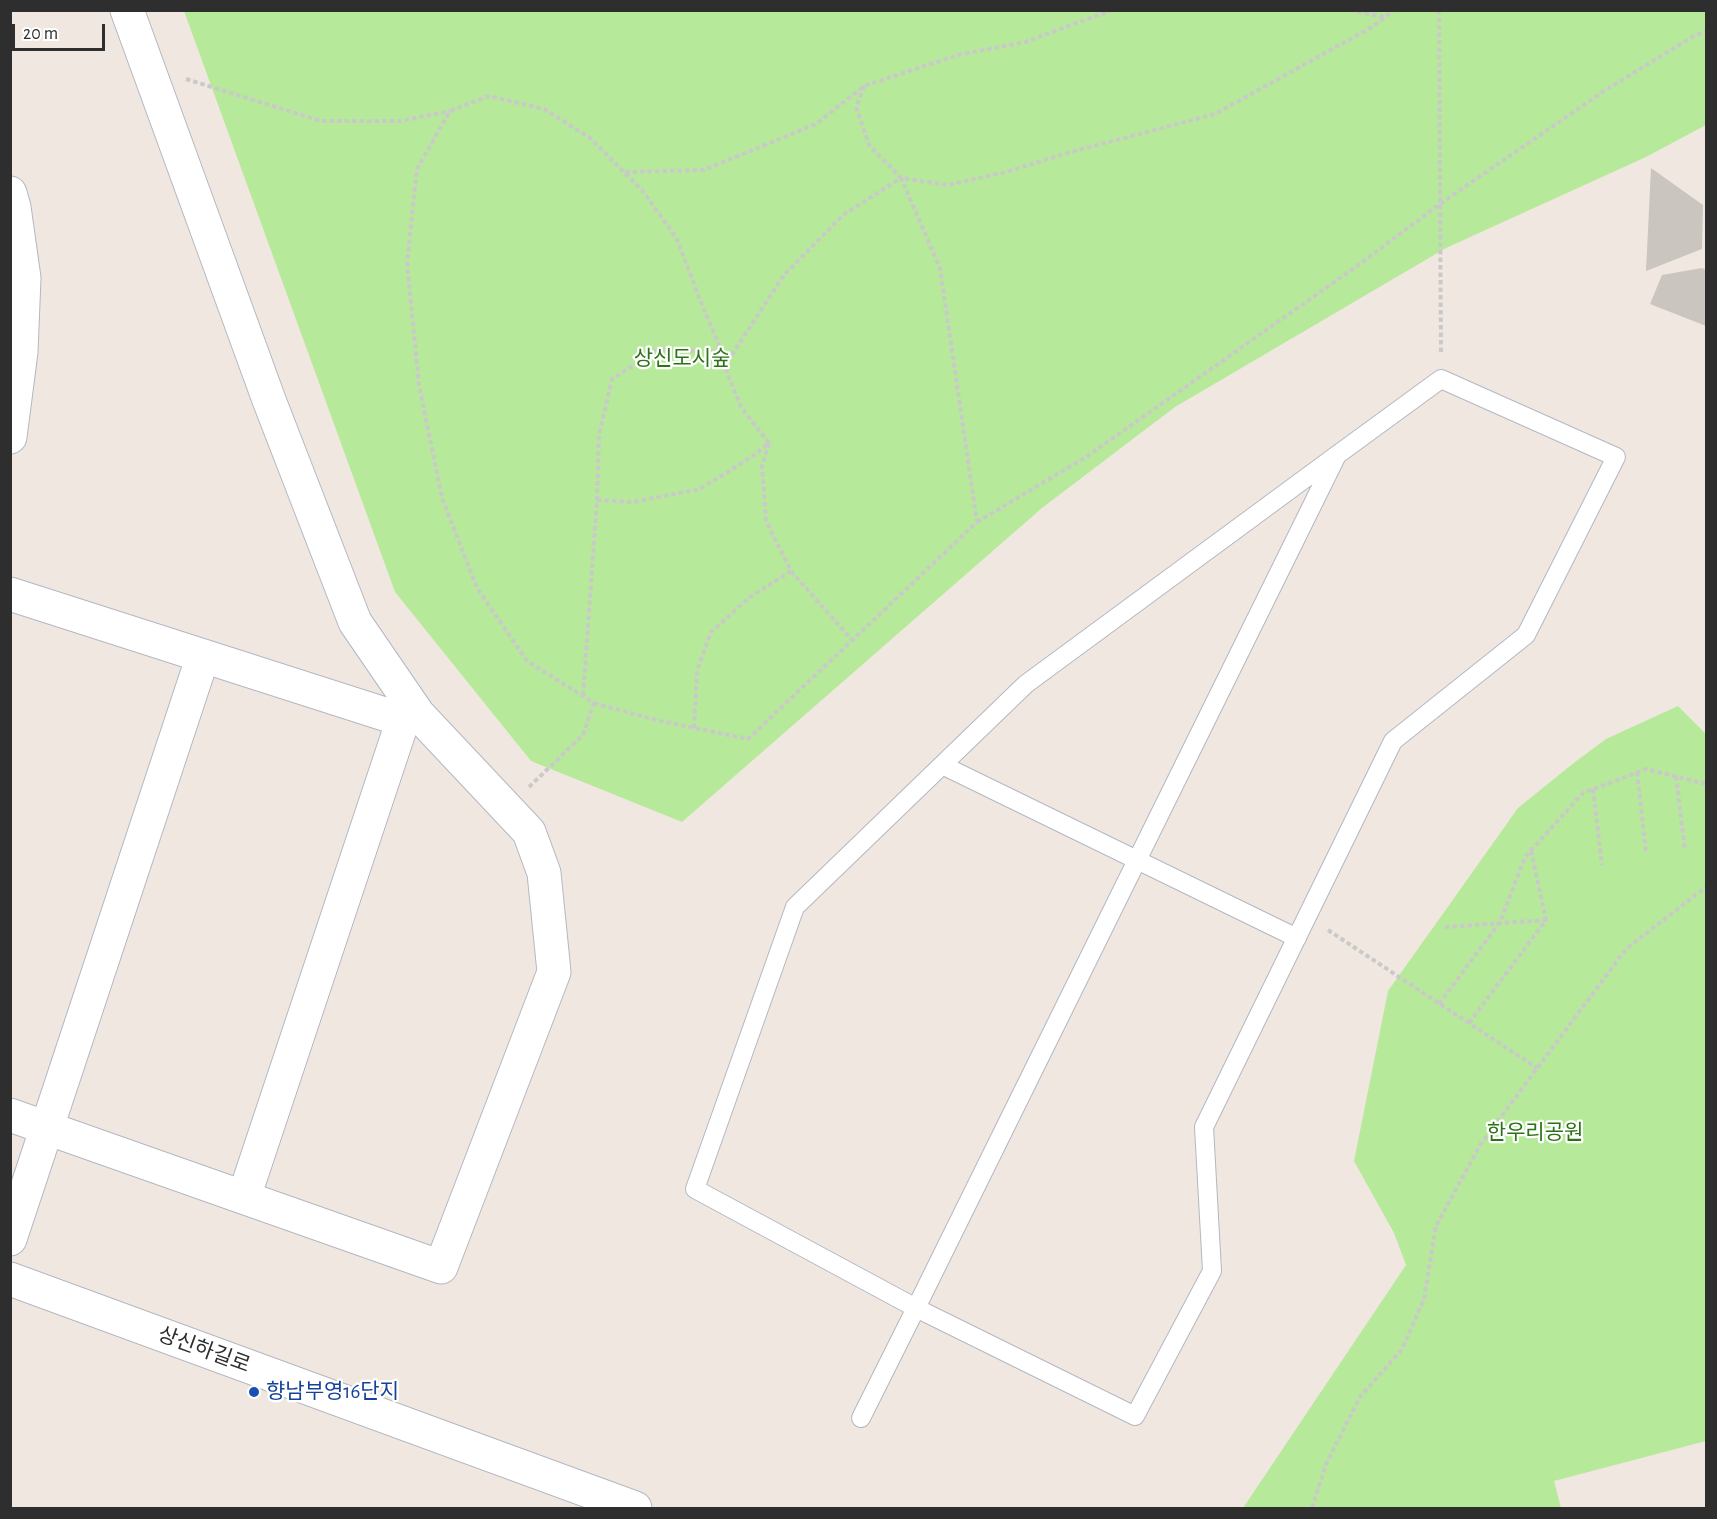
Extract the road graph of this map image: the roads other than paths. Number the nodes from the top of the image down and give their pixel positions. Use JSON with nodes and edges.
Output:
{"nodes":[{"id":1,"x":127,"y":10,"type":"edge"},
{"id":2,"x":10,"y":193,"type":"edge"},
{"id":3,"x":10,"y":437,"type":"edge"},
{"id":4,"x":1337,"y":455,"type":"junction"},
{"id":5,"x":10,"y":594,"type":"edge"},
{"id":6,"x":203,"y":656,"type":"junction"},
{"id":7,"x":410,"y":717,"type":"junction"},
{"id":8,"x":942,"y":765,"type":"junction"},
{"id":9,"x":1137,"y":860,"type":"junction"},
{"id":10,"x":1297,"y":938,"type":"junction"},
{"id":11,"x":10,"y":1115,"type":"edge"},
{"id":12,"x":48,"y":1128,"type":"junction"},
{"id":13,"x":244,"y":1197,"type":"junction"},
{"id":14,"x":10,"y":1239,"type":"edge"},
{"id":15,"x":10,"y":1279,"type":"edge"},
{"id":16,"x":916,"y":1308,"type":"junction"},
{"id":17,"x":861,"y":1418,"type":"dead end"},
{"id":18,"x":635,"y":1509,"type":"edge"}],
"edges":[{"from":1,"to":7,"type":"street"},
{"from":2,"to":3,"type":"street"},
{"from":4,"to":8,"type":"lane"},
{"from":4,"to":9,"type":"lane"},
{"from":4,"to":10,"type":"lane"},
{"from":5,"to":6,"type":"street"},
{"from":6,"to":7,"type":"street"},
{"from":6,"to":12,"type":"street"},
{"from":7,"to":13,"type":"street"},
{"from":7,"to":13,"type":"street"},
{"from":8,"to":9,"type":"lane"},
{"from":8,"to":16,"type":"lane"},
{"from":9,"to":10,"type":"lane"},
{"from":9,"to":16,"type":"lane"},
{"from":10,"to":16,"type":"lane"},
{"from":11,"to":12,"type":"street"},
{"from":12,"to":13,"type":"street"},
{"from":12,"to":14,"type":"street"},
{"from":15,"to":18,"type":"street","name":"상신하길로"},
{"from":16,"to":17,"type":"lane"}]}
